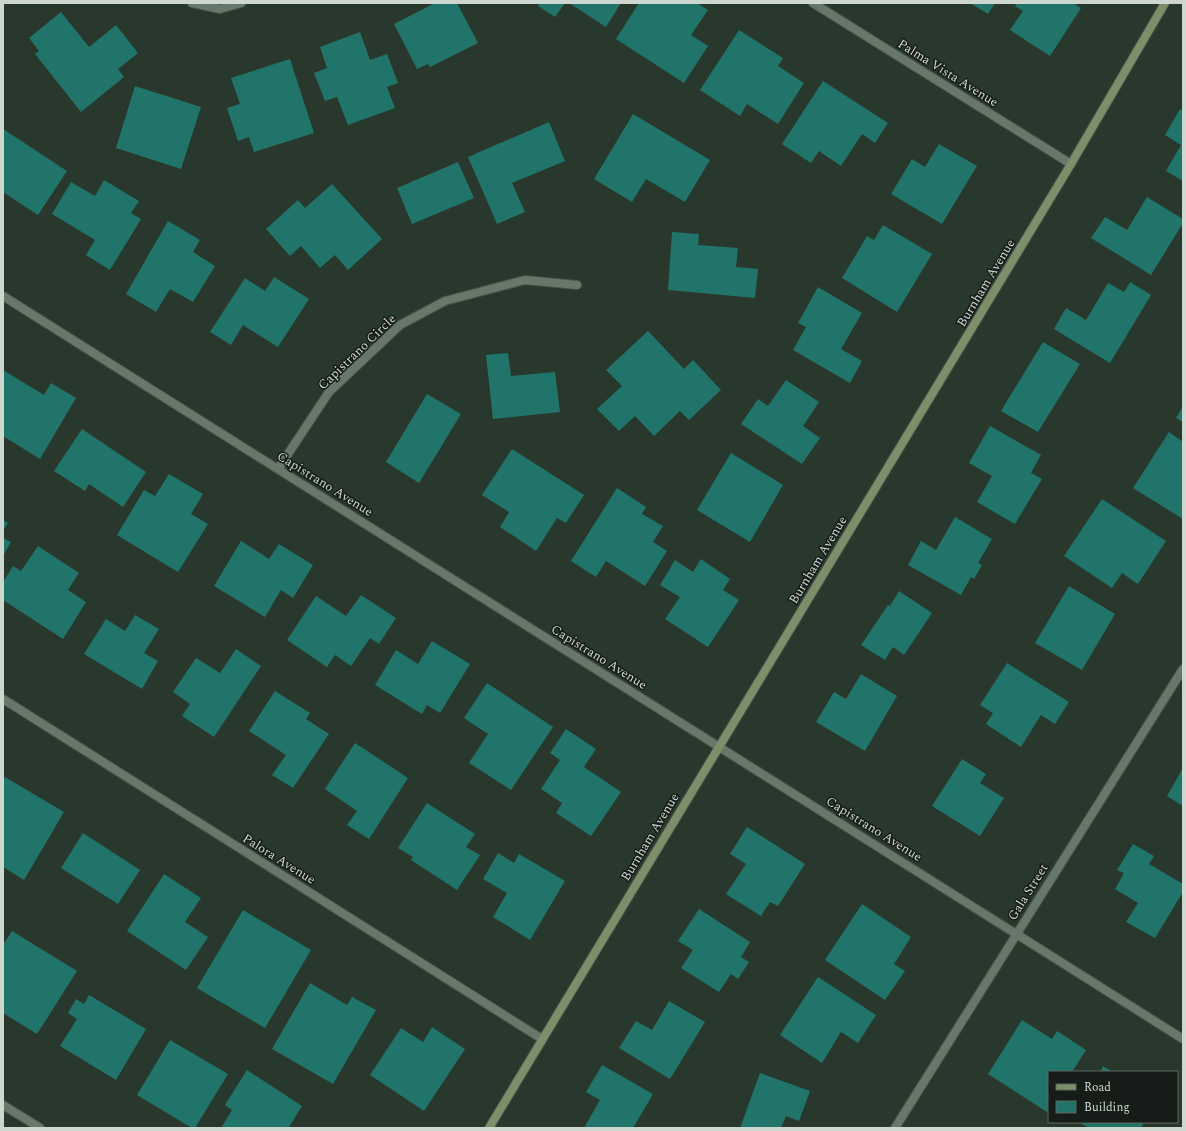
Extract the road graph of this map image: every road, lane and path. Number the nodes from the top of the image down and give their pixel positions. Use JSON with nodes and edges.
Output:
{"nodes":[{"id":1,"x":192,"y":3,"type":"edge"},
{"id":2,"x":241,"y":3,"type":"edge"},
{"id":3,"x":813,"y":3,"type":"edge"},
{"id":4,"x":1165,"y":3,"type":"edge"},
{"id":5,"x":1071,"y":164,"type":"junction"},
{"id":6,"x":577,"y":285,"type":"dead end"},
{"id":7,"x":3,"y":296,"type":"edge"},
{"id":8,"x":278,"y":469,"type":"junction"},
{"id":9,"x":1183,"y":669,"type":"edge"},
{"id":10,"x":3,"y":699,"type":"edge"},
{"id":11,"x":719,"y":747,"type":"junction"},
{"id":12,"x":1016,"y":933,"type":"junction"},
{"id":13,"x":542,"y":1039,"type":"junction"},
{"id":14,"x":1183,"y":1039,"type":"edge"},
{"id":15,"x":3,"y":1105,"type":"edge"},
{"id":16,"x":40,"y":1128,"type":"edge"},
{"id":17,"x":489,"y":1128,"type":"edge"},
{"id":18,"x":895,"y":1128,"type":"edge"}],
"edges":[{"from":1,"to":2,"type":"street"},
{"from":3,"to":5,"type":"street","name":"Palma Vista Avenue"},
{"from":4,"to":5,"type":"street","name":"Burnham Avenue"},
{"from":5,"to":11,"type":"street","name":"Burnham Avenue"},
{"from":6,"to":8,"type":"street","name":"Capistrano Circle"},
{"from":7,"to":8,"type":"street","name":"Capistrano Avenue"},
{"from":8,"to":11,"type":"street","name":"Capistrano Avenue"},
{"from":9,"to":12,"type":"street","name":"Gala Street"},
{"from":10,"to":13,"type":"street","name":"Palora Avenue"},
{"from":11,"to":12,"type":"street","name":"Capistrano Avenue"},
{"from":11,"to":13,"type":"street","name":"Burnham Avenue"},
{"from":12,"to":14,"type":"street","name":"Capistrano Avenue"},
{"from":12,"to":18,"type":"street","name":"Gala Street"},
{"from":13,"to":17,"type":"street","name":"Burnham Avenue"},
{"from":15,"to":16,"type":"street"}]}
